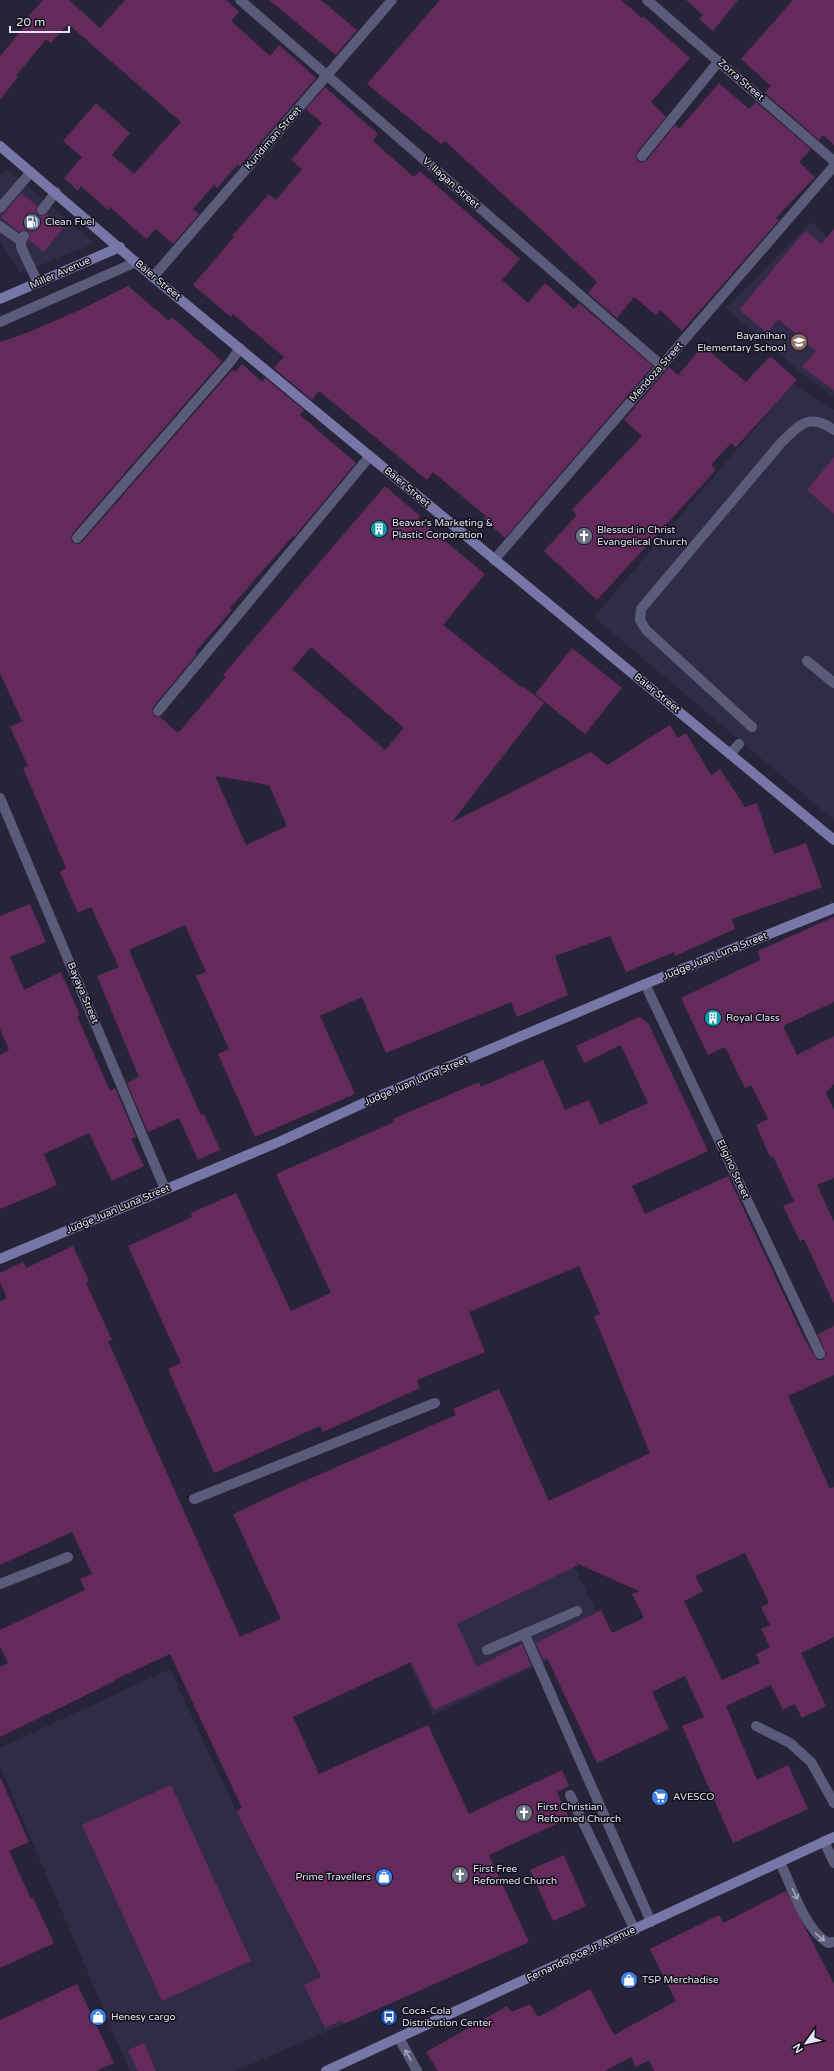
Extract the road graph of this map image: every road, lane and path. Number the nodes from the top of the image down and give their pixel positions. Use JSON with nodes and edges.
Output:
{"nodes":[{"id":1,"x":240,"y":0,"type":"edge"},
{"id":2,"x":392,"y":0,"type":"edge"},
{"id":3,"x":647,"y":0,"type":"edge"},
{"id":4,"x":719,"y":61,"type":"junction"},
{"id":5,"x":327,"y":76,"type":"junction"},
{"id":6,"x":0,"y":146,"type":"edge"},
{"id":7,"x":642,"y":156,"type":"dead end"},
{"id":8,"x":834,"y":161,"type":"edge"},
{"id":9,"x":834,"y":166,"type":"edge"},
{"id":10,"x":31,"y":172,"type":"junction"},
{"id":11,"x":56,"y":192,"type":"junction"},
{"id":12,"x":0,"y":208,"type":"edge"},
{"id":13,"x":42,"y":210,"type":"dead end"},
{"id":14,"x":0,"y":226,"type":"edge"},
{"id":15,"x":120,"y":247,"type":"junction"},
{"id":16,"x":136,"y":262,"type":"junction"},
{"id":17,"x":154,"y":277,"type":"junction"},
{"id":18,"x":38,"y":283,"type":"junction"},
{"id":19,"x":0,"y":299,"type":"edge"},
{"id":20,"x":0,"y":322,"type":"edge"},
{"id":21,"x":240,"y":348,"type":"junction"},
{"id":22,"x":662,"y":366,"type":"junction"},
{"id":23,"x":834,"y":430,"type":"edge"},
{"id":24,"x":370,"y":456,"type":"junction"},
{"id":25,"x":77,"y":538,"type":"dead end"},
{"id":26,"x":494,"y":560,"type":"junction"},
{"id":27,"x":807,"y":661,"type":"dead end"},
{"id":28,"x":834,"y":683,"type":"edge"},
{"id":29,"x":158,"y":711,"type":"dead end"},
{"id":30,"x":752,"y":727,"type":"dead end"},
{"id":31,"x":739,"y":744,"type":"dead end"},
{"id":32,"x":730,"y":754,"type":"junction"},
{"id":33,"x":0,"y":798,"type":"edge"},
{"id":34,"x":834,"y":840,"type":"edge"},
{"id":35,"x":834,"y":908,"type":"edge"},
{"id":36,"x":645,"y":984,"type":"junction"},
{"id":37,"x":165,"y":1189,"type":"junction"},
{"id":38,"x":0,"y":1259,"type":"edge"},
{"id":39,"x":820,"y":1354,"type":"dead end"},
{"id":40,"x":435,"y":1403,"type":"dead end"},
{"id":41,"x":194,"y":1499,"type":"dead end"},
{"id":42,"x":68,"y":1557,"type":"dead end"},
{"id":43,"x":0,"y":1584,"type":"edge"},
{"id":44,"x":577,"y":1611,"type":"dead end"},
{"id":45,"x":525,"y":1635,"type":"junction"},
{"id":46,"x":487,"y":1650,"type":"dead end"},
{"id":47,"x":756,"y":1726,"type":"dead end"},
{"id":48,"x":570,"y":1795,"type":"dead end"},
{"id":49,"x":834,"y":1803,"type":"edge"},
{"id":50,"x":834,"y":1836,"type":"edge"},
{"id":51,"x":824,"y":1841,"type":"junction"},
{"id":52,"x":780,"y":1862,"type":"junction"},
{"id":53,"x":834,"y":1863,"type":"edge"},
{"id":54,"x":651,"y":1922,"type":"junction"},
{"id":55,"x":634,"y":1930,"type":"junction"},
{"id":56,"x":834,"y":1942,"type":"edge"},
{"id":57,"x":399,"y":2038,"type":"junction"},
{"id":58,"x":343,"y":2068,"type":"edge"},
{"id":59,"x":326,"y":2071,"type":"edge"},
{"id":60,"x":417,"y":2071,"type":"edge"}],
"edges":[{"from":1,"to":5,"type":"street","name":"V. Ilagan Street"},
{"from":2,"to":5,"type":"street","name":"Kundiman Street"},
{"from":3,"to":4,"type":"street","name":"Zorra Street"},
{"from":4,"to":7,"type":"street"},
{"from":4,"to":8,"type":"street","name":"Zorra Street"},
{"from":5,"to":17,"type":"street","name":"Kundiman Street"},
{"from":5,"to":22,"type":"street","name":"V. Ilagan Street"},
{"from":6,"to":10,"type":"street","name":"Baler Street"},
{"from":9,"to":22,"type":"street","name":"Mendoza Street"},
{"from":10,"to":11,"type":"street","name":"Baler Street"},
{"from":10,"to":12,"type":"street"},
{"from":11,"to":13,"type":"street"},
{"from":11,"to":15,"type":"street","name":"Baler Street"},
{"from":14,"to":18,"type":"street"},
{"from":15,"to":16,"type":"street","name":"Baler Street"},
{"from":15,"to":18,"type":"street","name":"Miller Avenue"},
{"from":16,"to":17,"type":"street","name":"Baler Street"},
{"from":16,"to":20,"type":"street"},
{"from":17,"to":21,"type":"street","name":"Baler Street"},
{"from":18,"to":19,"type":"street","name":"Miller Avenue"},
{"from":21,"to":24,"type":"street","name":"Baler Street"},
{"from":21,"to":25,"type":"street"},
{"from":22,"to":26,"type":"street","name":"Mendoza Street"},
{"from":23,"to":30,"type":"street"},
{"from":24,"to":26,"type":"street","name":"Baler Street"},
{"from":24,"to":29,"type":"street"},
{"from":26,"to":32,"type":"street","name":"Baler Street"},
{"from":27,"to":28,"type":"street"},
{"from":31,"to":32,"type":"street"},
{"from":32,"to":34,"type":"street","name":"Baler Street"},
{"from":33,"to":37,"type":"street","name":"Bayaya Street"},
{"from":35,"to":36,"type":"street","name":"Judge Juan Luna Street"},
{"from":36,"to":37,"type":"street","name":"Judge Juan Luna Street"},
{"from":36,"to":39,"type":"street","name":"Eligino Street"},
{"from":37,"to":38,"type":"street","name":"Judge Juan Luna Street"},
{"from":40,"to":41,"type":"street"},
{"from":42,"to":43,"type":"street"},
{"from":44,"to":45,"type":"street"},
{"from":45,"to":46,"type":"street"},
{"from":45,"to":54,"type":"street"},
{"from":47,"to":49,"type":"street"},
{"from":48,"to":55,"type":"street"},
{"from":50,"to":51,"type":"street","name":"Fernando Poe Jr. Avenue"},
{"from":51,"to":52,"type":"street","name":"Fernando Poe Jr. Avenue"},
{"from":51,"to":53,"type":"street"},
{"from":52,"to":54,"type":"street","name":"Fernando Poe Jr. Avenue"},
{"from":52,"to":56,"type":"street","one_way":true},
{"from":54,"to":55,"type":"street","name":"Fernando Poe Jr. Avenue"},
{"from":55,"to":57,"type":"street","name":"Fernando Poe Jr. Avenue"},
{"from":57,"to":58,"type":"street","name":"Fernando Poe Jr. Avenue"},
{"from":60,"to":57,"type":"street","one_way":true},
{"from":58,"to":59,"type":"street","name":"Fernando Poe Jr. Avenue"}]}
